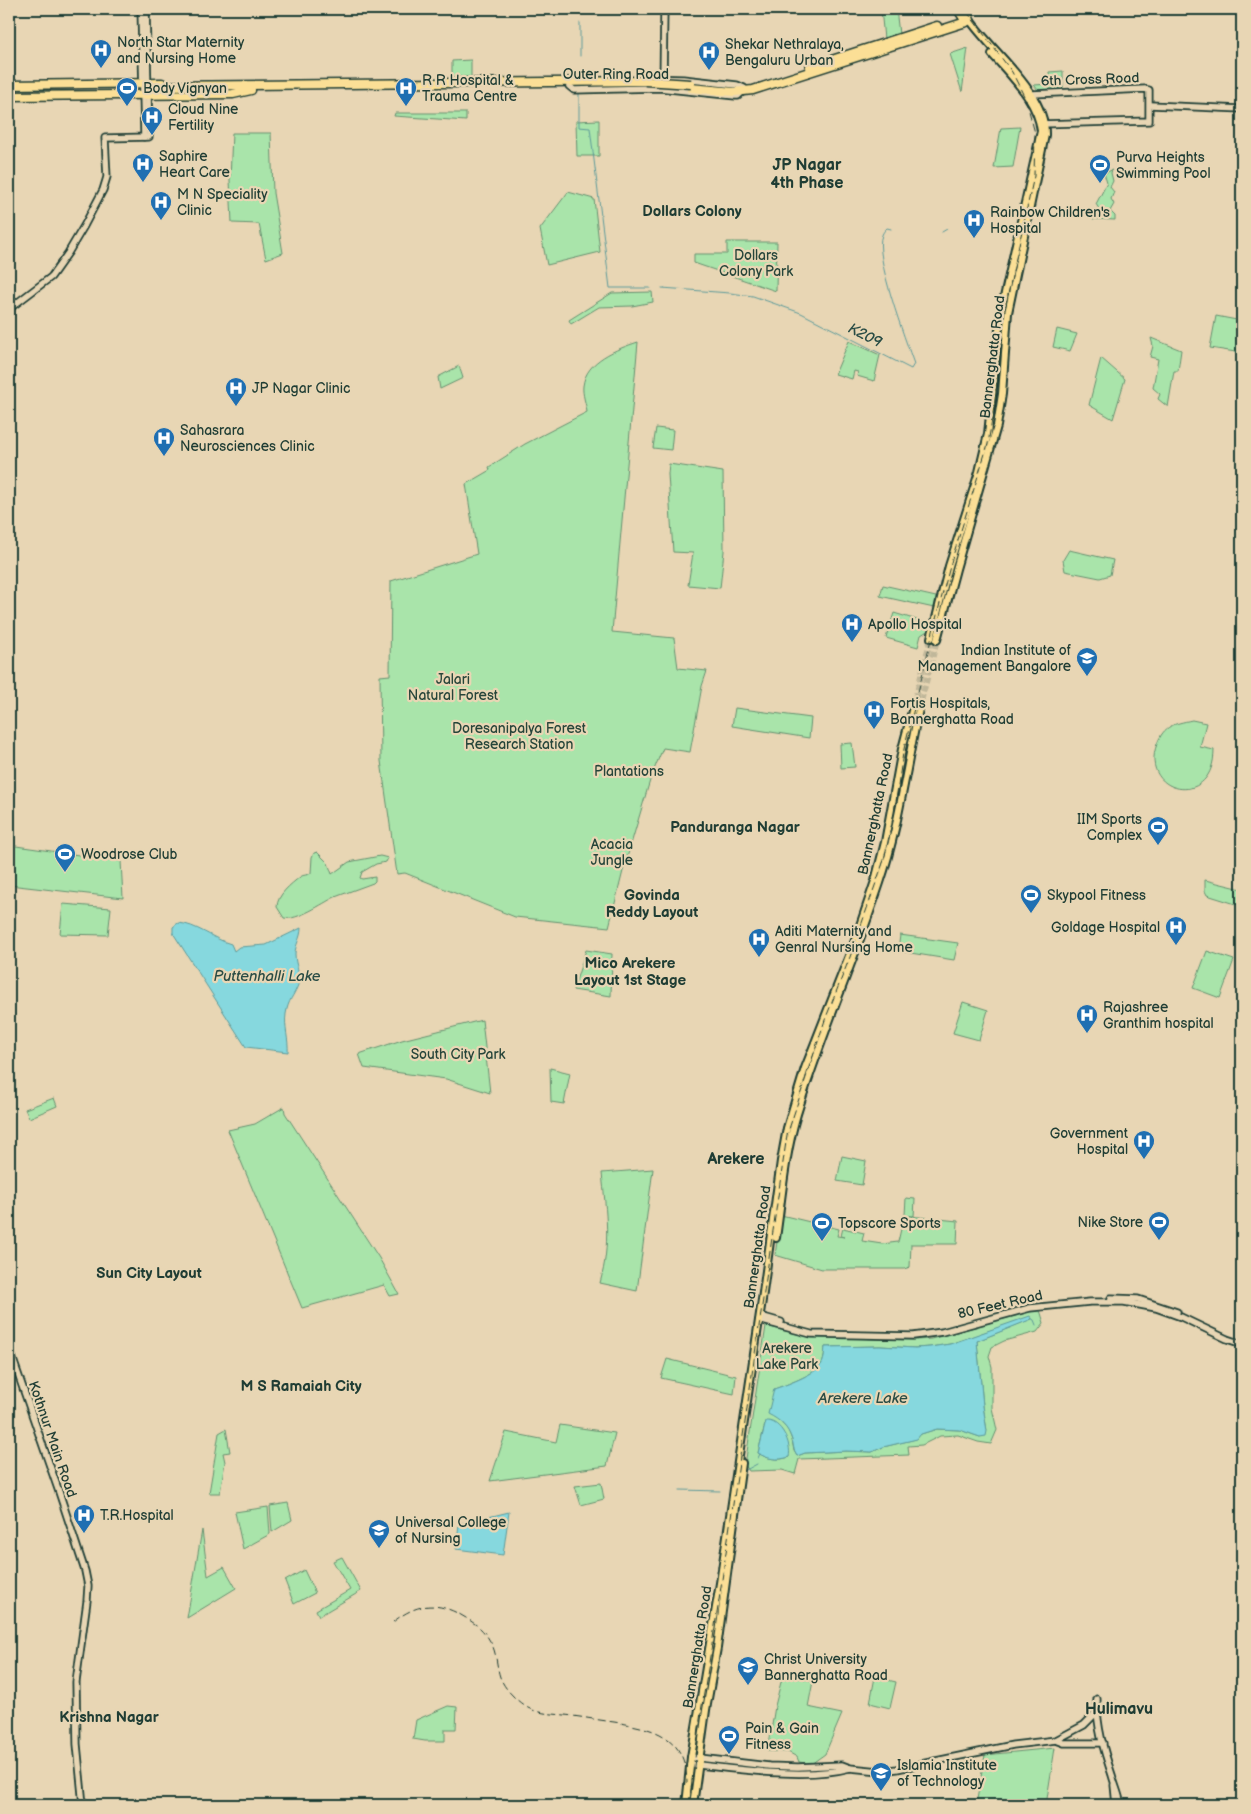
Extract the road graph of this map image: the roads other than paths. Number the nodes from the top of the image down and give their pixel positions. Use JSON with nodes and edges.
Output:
{"nodes":[{"id":1,"x":142,"y":9,"type":"edge"},
{"id":2,"x":146,"y":9,"type":"edge"},
{"id":3,"x":663,"y":9,"type":"edge"},
{"id":4,"x":958,"y":9,"type":"edge"},
{"id":5,"x":967,"y":17,"type":"edge"},
{"id":6,"x":662,"y":78,"type":"junction"},
{"id":7,"x":145,"y":83,"type":"junction"},
{"id":8,"x":568,"y":84,"type":"junction"},
{"id":9,"x":9,"y":86,"type":"edge"},
{"id":10,"x":251,"y":88,"type":"junction"},
{"id":11,"x":661,"y":88,"type":"junction"},
{"id":12,"x":157,"y":89,"type":"tunnel mouth"},
{"id":13,"x":743,"y":90,"type":"junction"},
{"id":14,"x":9,"y":94,"type":"edge"},
{"id":15,"x":145,"y":94,"type":"junction"},
{"id":16,"x":1030,"y":96,"type":"junction"},
{"id":17,"x":1150,"y":103,"type":"junction"},
{"id":18,"x":1242,"y":107,"type":"edge"},
{"id":19,"x":1043,"y":124,"type":"junction"},
{"id":20,"x":9,"y":309,"type":"edge"},
{"id":21,"x":934,"y":639,"type":"tunnel mouth"},
{"id":22,"x":916,"y":708,"type":"tunnel mouth"},
{"id":23,"x":761,"y":1318,"type":"junction"},
{"id":24,"x":1242,"y":1343,"type":"edge"},
{"id":25,"x":9,"y":1348,"type":"edge"},
{"id":26,"x":1097,"y":1699,"type":"dead end"},
{"id":27,"x":1097,"y":1712,"type":"junction"},
{"id":28,"x":1056,"y":1740,"type":"junction"},
{"id":29,"x":1103,"y":1743,"type":"junction"},
{"id":30,"x":691,"y":1761,"type":"junction"},
{"id":31,"x":699,"y":1761,"type":"junction"},
{"id":32,"x":1114,"y":1784,"type":"junction"},
{"id":33,"x":83,"y":1805,"type":"edge"},
{"id":34,"x":686,"y":1805,"type":"edge"},
{"id":35,"x":693,"y":1805,"type":"edge"},
{"id":36,"x":1116,"y":1805,"type":"edge"},
{"id":37,"x":1121,"y":1805,"type":"edge"}],
"edges":[{"from":1,"to":7,"type":"main road"},
{"from":2,"to":7,"type":"main road"},
{"from":3,"to":6,"type":"main road"},
{"from":4,"to":5,"type":"highway","name":"Bannerghatta Road"},
{"from":5,"to":13,"type":"highway","name":"Outer Ring Road"},
{"from":5,"to":16,"type":"main road","name":"Bannerghatta Road"},
{"from":6,"to":8,"type":"main road","name":"Outer Ring Road"},
{"from":6,"to":11,"type":"main road"},
{"from":6,"to":13,"type":"main road","name":"Outer Ring Road"},
{"from":7,"to":9,"type":"highway"},
{"from":7,"to":10,"type":"highway"},
{"from":7,"to":15,"type":"main road"},
{"from":8,"to":10,"type":"highway","name":"Outer Ring Road"},
{"from":8,"to":11,"type":"main road"},
{"from":8,"to":13,"type":"highway","name":"Outer Ring Road"},
{"from":9,"to":14,"type":"highway"},
{"from":10,"to":12,"type":"highway"},
{"from":10,"to":15,"type":"highway"},
{"from":11,"to":13,"type":"main road"},
{"from":14,"to":15,"type":"highway"},
{"from":15,"to":20,"type":"main road"},
{"from":16,"to":17,"type":"main road","name":"6th Cross Road"},
{"from":16,"to":19,"type":"main road","name":"Bannerghatta Road"},
{"from":17,"to":18,"type":"main road"},
{"from":17,"to":19,"type":"main road"},
{"from":19,"to":21,"type":"main road","name":"Bannerghatta Road"},
{"from":22,"to":23,"type":"main road","name":"Bannerghatta Road"},
{"from":23,"to":24,"type":"main road","name":"80 Feet Road"},
{"from":23,"to":30,"type":"main road","name":"Bannerghatta Road"},
{"from":23,"to":31,"type":"main road","name":"Bannerghatta Road"},
{"from":25,"to":33,"type":"main road","name":"Kothnur Main Road"},
{"from":26,"to":27,"type":"main road"},
{"from":27,"to":28,"type":"main road"},
{"from":27,"to":29,"type":"main road"},
{"from":28,"to":29,"type":"main road"},
{"from":28,"to":31,"type":"main road"},
{"from":29,"to":32,"type":"main road"},
{"from":30,"to":31,"type":"main road"},
{"from":30,"to":34,"type":"main road","name":"Bannerghatta Road"},
{"from":31,"to":35,"type":"main road","name":"Bannerghatta Road"},
{"from":32,"to":36,"type":"main road"},
{"from":32,"to":37,"type":"main road"}]}
